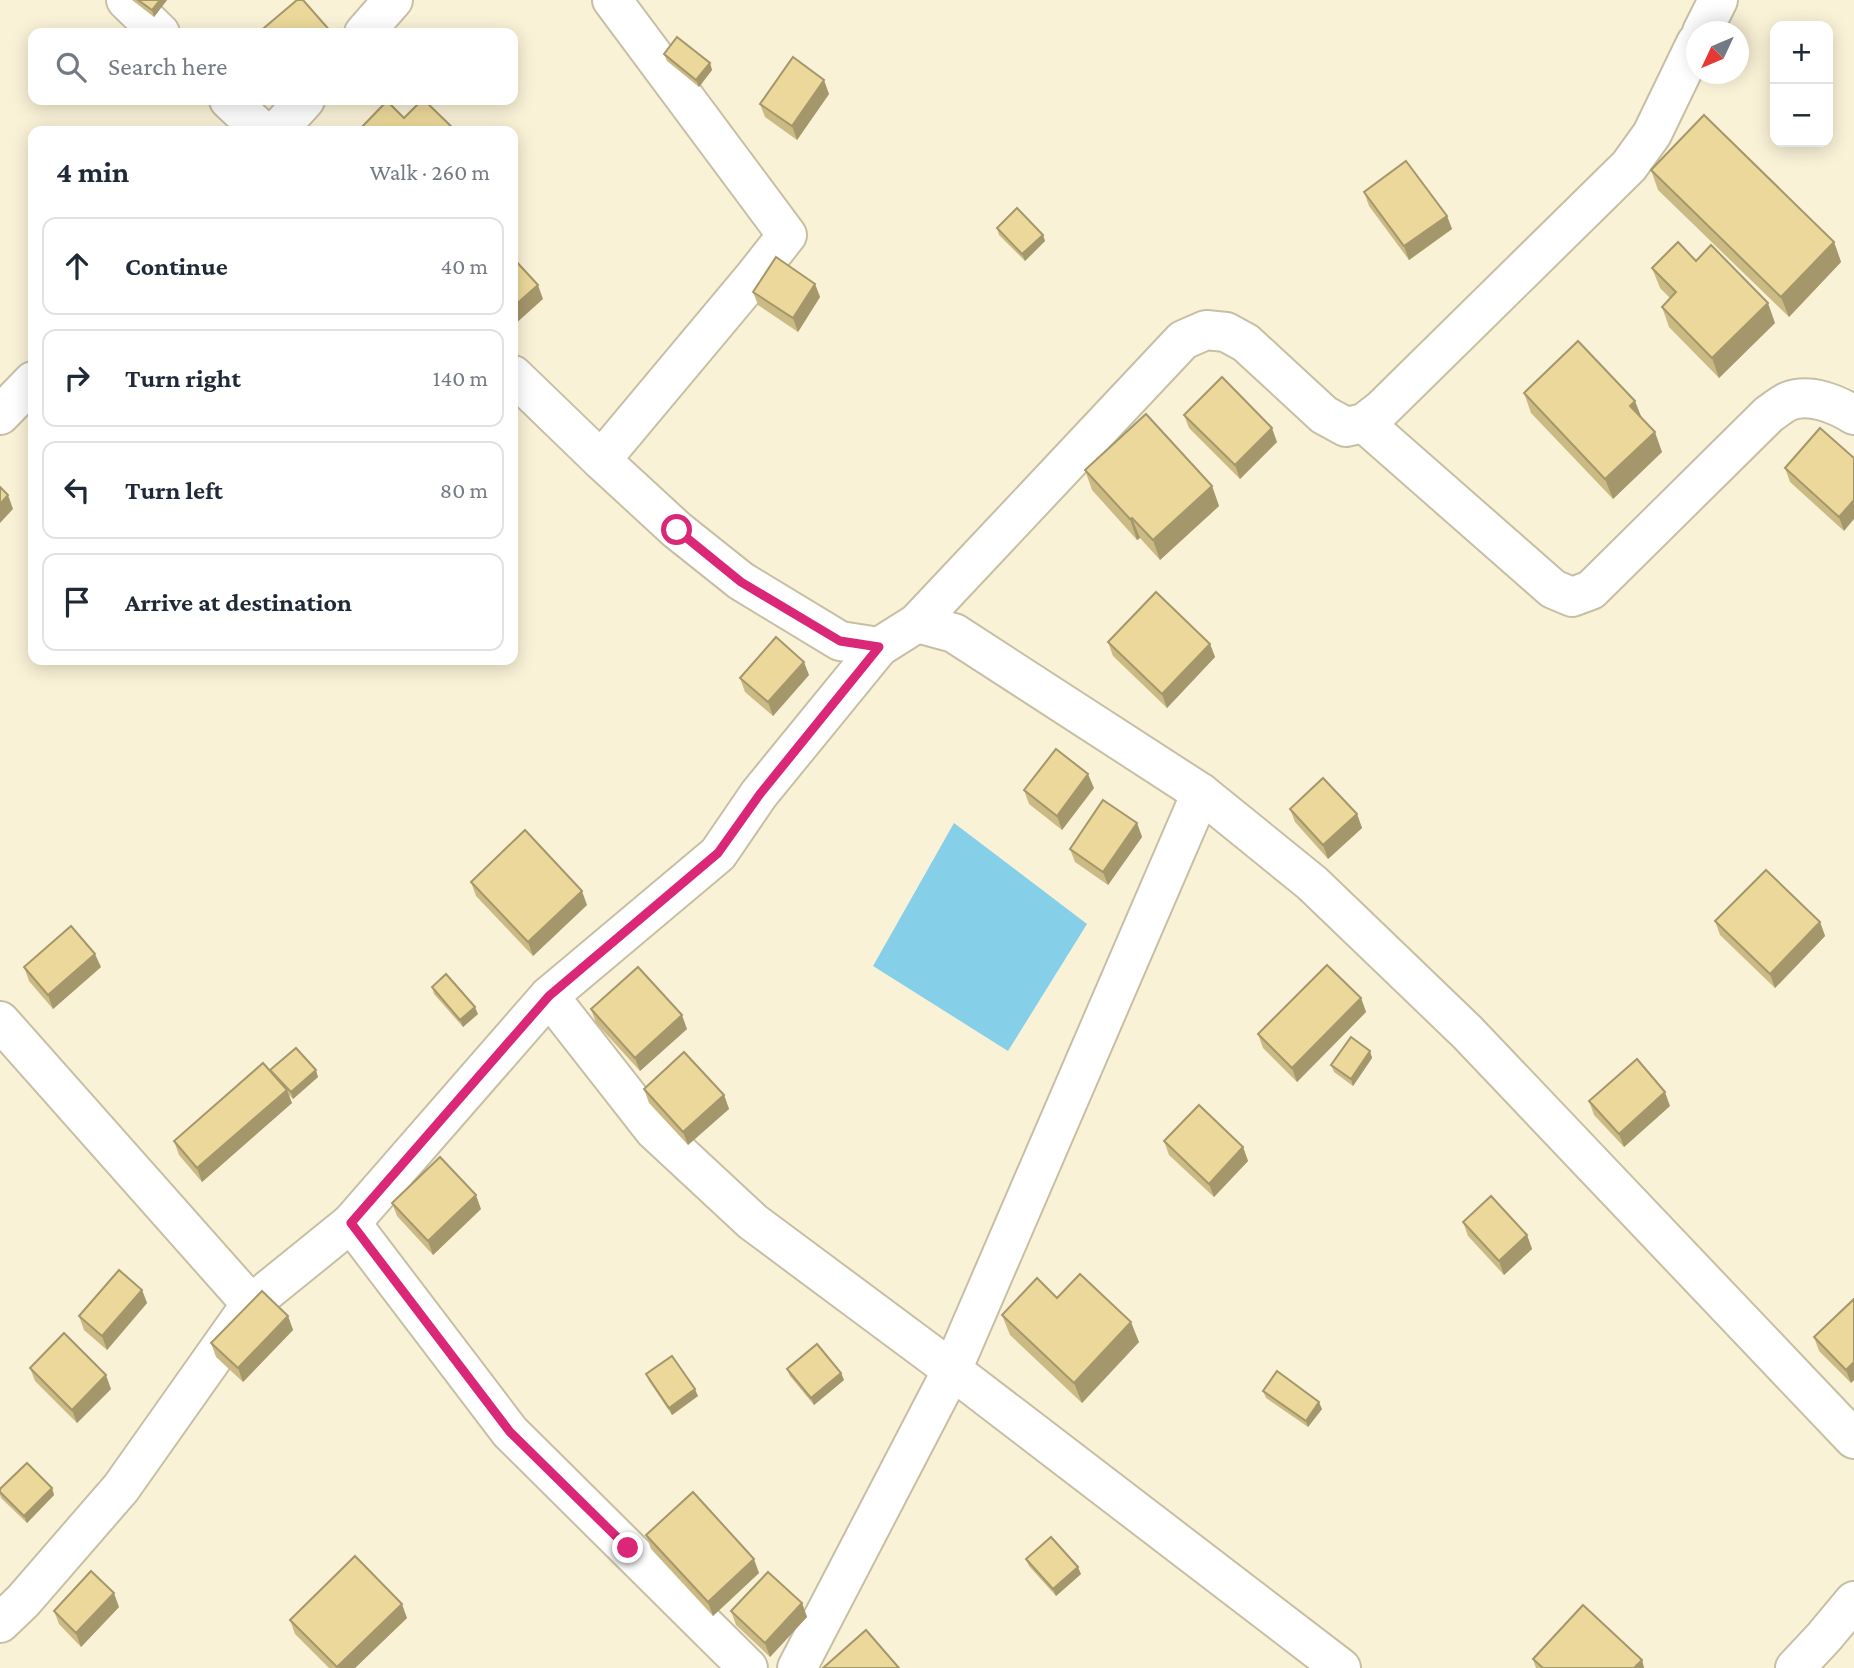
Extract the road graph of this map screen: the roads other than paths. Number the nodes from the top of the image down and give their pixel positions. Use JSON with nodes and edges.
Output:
{"nodes":[{"id":1,"x":126,"y":0,"type":"edge"},
{"id":2,"x":393,"y":0,"type":"edge"},
{"id":3,"x":612,"y":0,"type":"edge"},
{"id":4,"x":1718,"y":0,"type":"edge"},
{"id":5,"x":1708,"y":21,"type":"edge"},
{"id":6,"x":155,"y":28,"type":"edge"},
{"id":7,"x":368,"y":28,"type":"edge"},
{"id":8,"x":1686,"y":64,"type":"edge"},
{"id":9,"x":234,"y":105,"type":"edge"},
{"id":10,"x":299,"y":105,"type":"edge"},
{"id":11,"x":257,"y":126,"type":"edge"},
{"id":12,"x":281,"y":126,"type":"edge"},
{"id":13,"x":518,"y":380,"type":"edge"},
{"id":14,"x":28,"y":386,"type":"edge"},
{"id":15,"x":0,"y":415,"type":"edge"},
{"id":16,"x":1854,"y":415,"type":"edge"},
{"id":17,"x":1364,"y":423,"type":"junction"},
{"id":18,"x":601,"y":460,"type":"junction"},
{"id":19,"x":917,"y":624,"type":"junction"},
{"id":20,"x":879,"y":647,"type":"junction"},
{"id":21,"x":1201,"y":793,"type":"junction"},
{"id":22,"x":549,"y":996,"type":"junction"},
{"id":23,"x":0,"y":1021,"type":"edge"},
{"id":24,"x":351,"y":1223,"type":"junction"},
{"id":25,"x":251,"y":1304,"type":"junction"},
{"id":26,"x":952,"y":1370,"type":"junction"},
{"id":27,"x":1854,"y":1439,"type":"edge"},
{"id":28,"x":1854,"y":1601,"type":"edge"},
{"id":29,"x":0,"y":1623,"type":"edge"},
{"id":30,"x":748,"y":1668,"type":"edge"},
{"id":31,"x":797,"y":1668,"type":"edge"},
{"id":32,"x":1341,"y":1668,"type":"edge"},
{"id":33,"x":1795,"y":1668,"type":"edge"}],
"edges":[{"from":1,"to":6,"type":"street"},
{"from":2,"to":7,"type":"street"},
{"from":3,"to":18,"type":"street"},
{"from":4,"to":5,"type":"street"},
{"from":8,"to":17,"type":"street"},
{"from":9,"to":11,"type":"street"},
{"from":10,"to":12,"type":"street"},
{"from":13,"to":18,"type":"street"},
{"from":14,"to":15,"type":"street"},
{"from":16,"to":17,"type":"street"},
{"from":17,"to":19,"type":"street"},
{"from":18,"to":20,"type":"street"},
{"from":19,"to":20,"type":"street"},
{"from":19,"to":21,"type":"street"},
{"from":20,"to":22,"type":"street"},
{"from":21,"to":26,"type":"street"},
{"from":21,"to":27,"type":"street"},
{"from":22,"to":24,"type":"street"},
{"from":22,"to":26,"type":"street"},
{"from":23,"to":25,"type":"street"},
{"from":24,"to":25,"type":"street"},
{"from":24,"to":30,"type":"street"},
{"from":25,"to":29,"type":"street"},
{"from":26,"to":31,"type":"street"},
{"from":26,"to":32,"type":"street"},
{"from":28,"to":33,"type":"street"}]}
